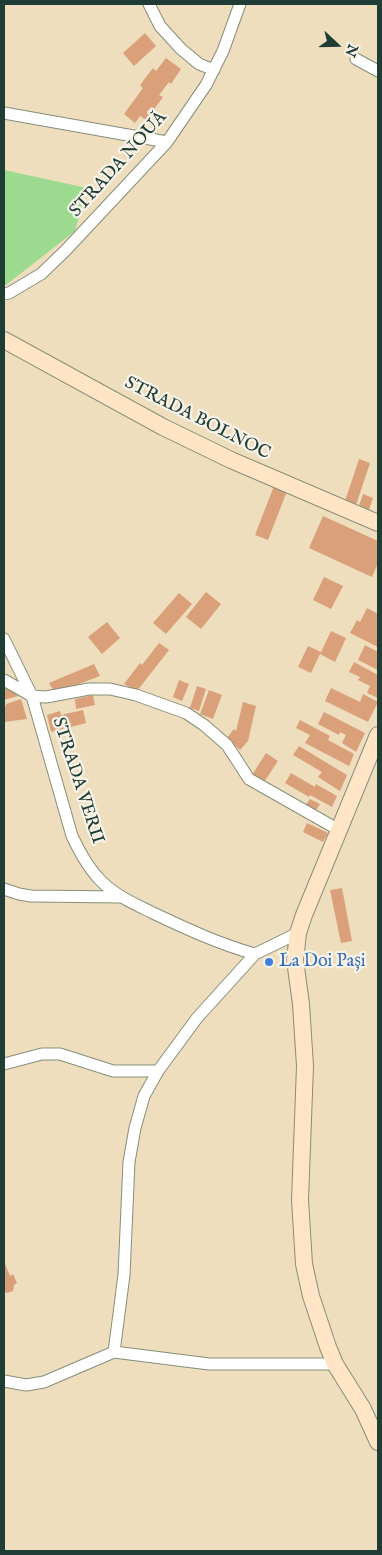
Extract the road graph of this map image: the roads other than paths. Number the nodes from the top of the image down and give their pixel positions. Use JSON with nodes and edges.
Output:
{"nodes":[{"id":1,"x":149,"y":4,"type":"edge"},
{"id":2,"x":240,"y":4,"type":"edge"},
{"id":3,"x":356,"y":59,"type":"dead end"},
{"id":4,"x":214,"y":70,"type":"junction"},
{"id":5,"x":378,"y":71,"type":"edge"},
{"id":6,"x":4,"y":113,"type":"edge"},
{"id":7,"x":167,"y":142,"type":"junction"},
{"id":8,"x":4,"y":294,"type":"edge"},
{"id":9,"x":4,"y":340,"type":"edge"},
{"id":10,"x":378,"y":523,"type":"edge"},
{"id":11,"x":4,"y":639,"type":"edge"},
{"id":12,"x":4,"y":680,"type":"edge"},
{"id":13,"x":32,"y":696,"type":"junction"},
{"id":14,"x":378,"y":735,"type":"edge"},
{"id":15,"x":339,"y":830,"type":"junction"},
{"id":16,"x":4,"y":889,"type":"edge"},
{"id":17,"x":120,"y":897,"type":"junction"},
{"id":18,"x":298,"y":933,"type":"junction"},
{"id":19,"x":255,"y":954,"type":"junction"},
{"id":20,"x":4,"y":1064,"type":"edge"},
{"id":21,"x":158,"y":1071,"type":"junction"},
{"id":22,"x":114,"y":1352,"type":"junction"},
{"id":23,"x":335,"y":1364,"type":"junction"},
{"id":24,"x":4,"y":1381,"type":"edge"},
{"id":25,"x":378,"y":1442,"type":"edge"}],
"edges":[{"from":1,"to":4,"type":"street"},
{"from":2,"to":4,"type":"street","name":"STRADA NOUĂ"},
{"from":3,"to":5,"type":"street"},
{"from":4,"to":7,"type":"street","name":"STRADA NOUĂ"},
{"from":6,"to":7,"type":"street"},
{"from":7,"to":8,"type":"street","name":"STRADA NOUĂ"},
{"from":9,"to":10,"type":"main road","name":"STRADA BOLNOC"},
{"from":11,"to":13,"type":"street","name":"STRADA VERII"},
{"from":12,"to":13,"type":"street"},
{"from":13,"to":15,"type":"street"},
{"from":13,"to":17,"type":"street","name":"STRADA VERII"},
{"from":14,"to":15,"type":"main road"},
{"from":15,"to":18,"type":"main road"},
{"from":16,"to":17,"type":"street"},
{"from":17,"to":19,"type":"street","name":"STRADA VERII"},
{"from":18,"to":19,"type":"street"},
{"from":18,"to":23,"type":"main road"},
{"from":19,"to":21,"type":"street"},
{"from":20,"to":21,"type":"street"},
{"from":21,"to":22,"type":"street"},
{"from":22,"to":23,"type":"street"},
{"from":22,"to":24,"type":"street"},
{"from":23,"to":25,"type":"main road"}]}
